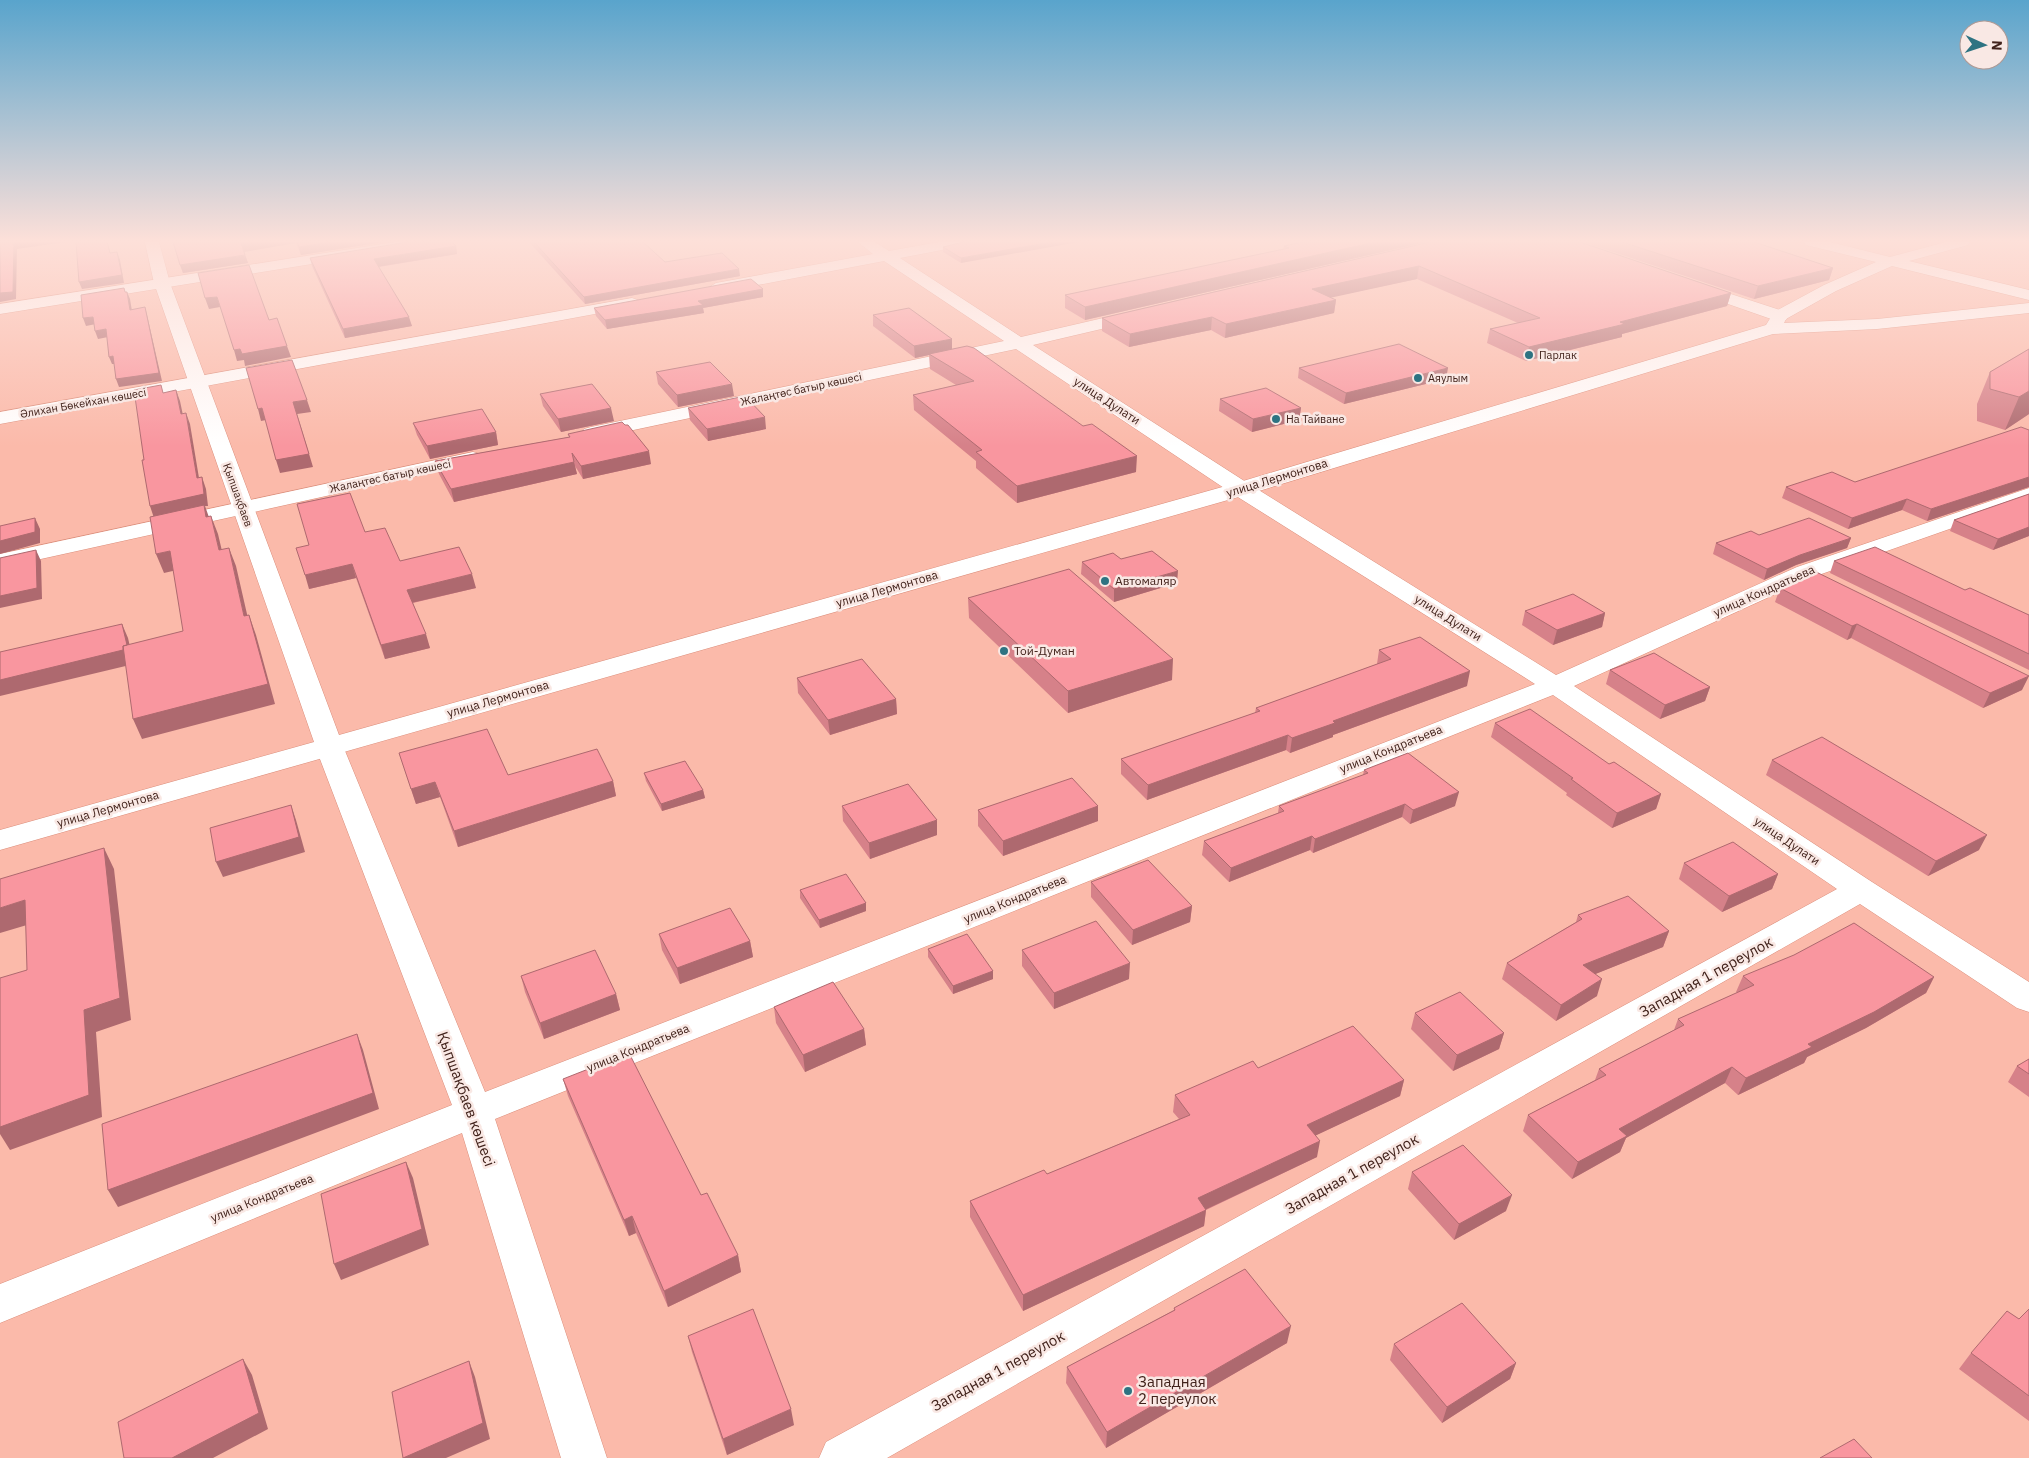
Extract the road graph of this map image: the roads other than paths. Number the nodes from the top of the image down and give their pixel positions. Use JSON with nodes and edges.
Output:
{"nodes":[{"id":1,"x":172,"y":310,"type":"edge"},
{"id":2,"x":594,"y":310,"type":"edge"},
{"id":3,"x":968,"y":310,"type":"edge"},
{"id":4,"x":1747,"y":310,"type":"edge"},
{"id":5,"x":1795,"y":310,"type":"edge"},
{"id":6,"x":2010,"y":310,"type":"edge"},
{"id":7,"x":1154,"y":312,"type":"edge"},
{"id":8,"x":1776,"y":322,"type":"junction"},
{"id":9,"x":1877,"y":324,"type":"junction"},
{"id":10,"x":2029,"y":325,"type":"edge"},
{"id":11,"x":1018,"y":343,"type":"junction"},
{"id":12,"x":198,"y":382,"type":"junction"},
{"id":13,"x":0,"y":418,"type":"edge"},
{"id":14,"x":569,"y":437,"type":"edge"},
{"id":15,"x":492,"y":454,"type":"edge"},
{"id":16,"x":1241,"y":489,"type":"junction"},
{"id":17,"x":2029,"y":494,"type":"edge"},
{"id":18,"x":242,"y":507,"type":"junction"},
{"id":19,"x":0,"y":561,"type":"edge"},
{"id":20,"x":1555,"y":685,"type":"junction"},
{"id":21,"x":329,"y":746,"type":"junction"},
{"id":22,"x":0,"y":840,"type":"edge"},
{"id":23,"x":1861,"y":890,"type":"junction"},
{"id":24,"x":2029,"y":999,"type":"edge"},
{"id":25,"x":474,"y":1112,"type":"junction"},
{"id":26,"x":0,"y":1304,"type":"edge"},
{"id":27,"x":584,"y":1458,"type":"edge"},
{"id":28,"x":842,"y":1458,"type":"edge"}],
"edges":[{"from":1,"to":12,"type":"street","name":"Қыпшақбаев"},
{"from":2,"to":12,"type":"street","name":"Әлихан Бөкейхан көшесі"},
{"from":3,"to":11,"type":"street","name":"улица Дулати"},
{"from":4,"to":8,"type":"street"},
{"from":5,"to":8,"type":"street"},
{"from":6,"to":9,"type":"street"},
{"from":7,"to":11,"type":"street","name":"Жалаңтөс батыр көшесі"},
{"from":8,"to":9,"type":"street"},
{"from":8,"to":16,"type":"street","name":"улица Лермонтова"},
{"from":9,"to":10,"type":"street"},
{"from":11,"to":14,"type":"street","name":"Жалаңтөс батыр көшесі"},
{"from":11,"to":16,"type":"street","name":"улица Дулати"},
{"from":12,"to":13,"type":"street","name":"Әлихан Бөкейхан көшесі"},
{"from":12,"to":18,"type":"street","name":"Қыпшақбаев"},
{"from":15,"to":18,"type":"street","name":"Жалаңтөс батыр көшесі"},
{"from":16,"to":20,"type":"street","name":"улица Дулати"},
{"from":16,"to":21,"type":"street","name":"улица Лермонтова"},
{"from":17,"to":20,"type":"street","name":"улица Кондратьева"},
{"from":18,"to":19,"type":"street","name":"Жалаңтөс батыр көшесі"},
{"from":18,"to":21,"type":"street","name":"Қыпшақбаев"},
{"from":20,"to":23,"type":"street","name":"улица Дулати"},
{"from":20,"to":25,"type":"street","name":"улица Кондратьева"},
{"from":21,"to":22,"type":"street","name":"улица Лермонтова"},
{"from":21,"to":25,"type":"street","name":"Қыпшақбаев көшесі"},
{"from":23,"to":24,"type":"street","name":"улица Дулати"},
{"from":23,"to":28,"type":"street","name":"Западная 1 переулок"},
{"from":25,"to":26,"type":"street","name":"улица Кондратьева"},
{"from":25,"to":27,"type":"street","name":"Қыпшақбаев көшесі"}]}
